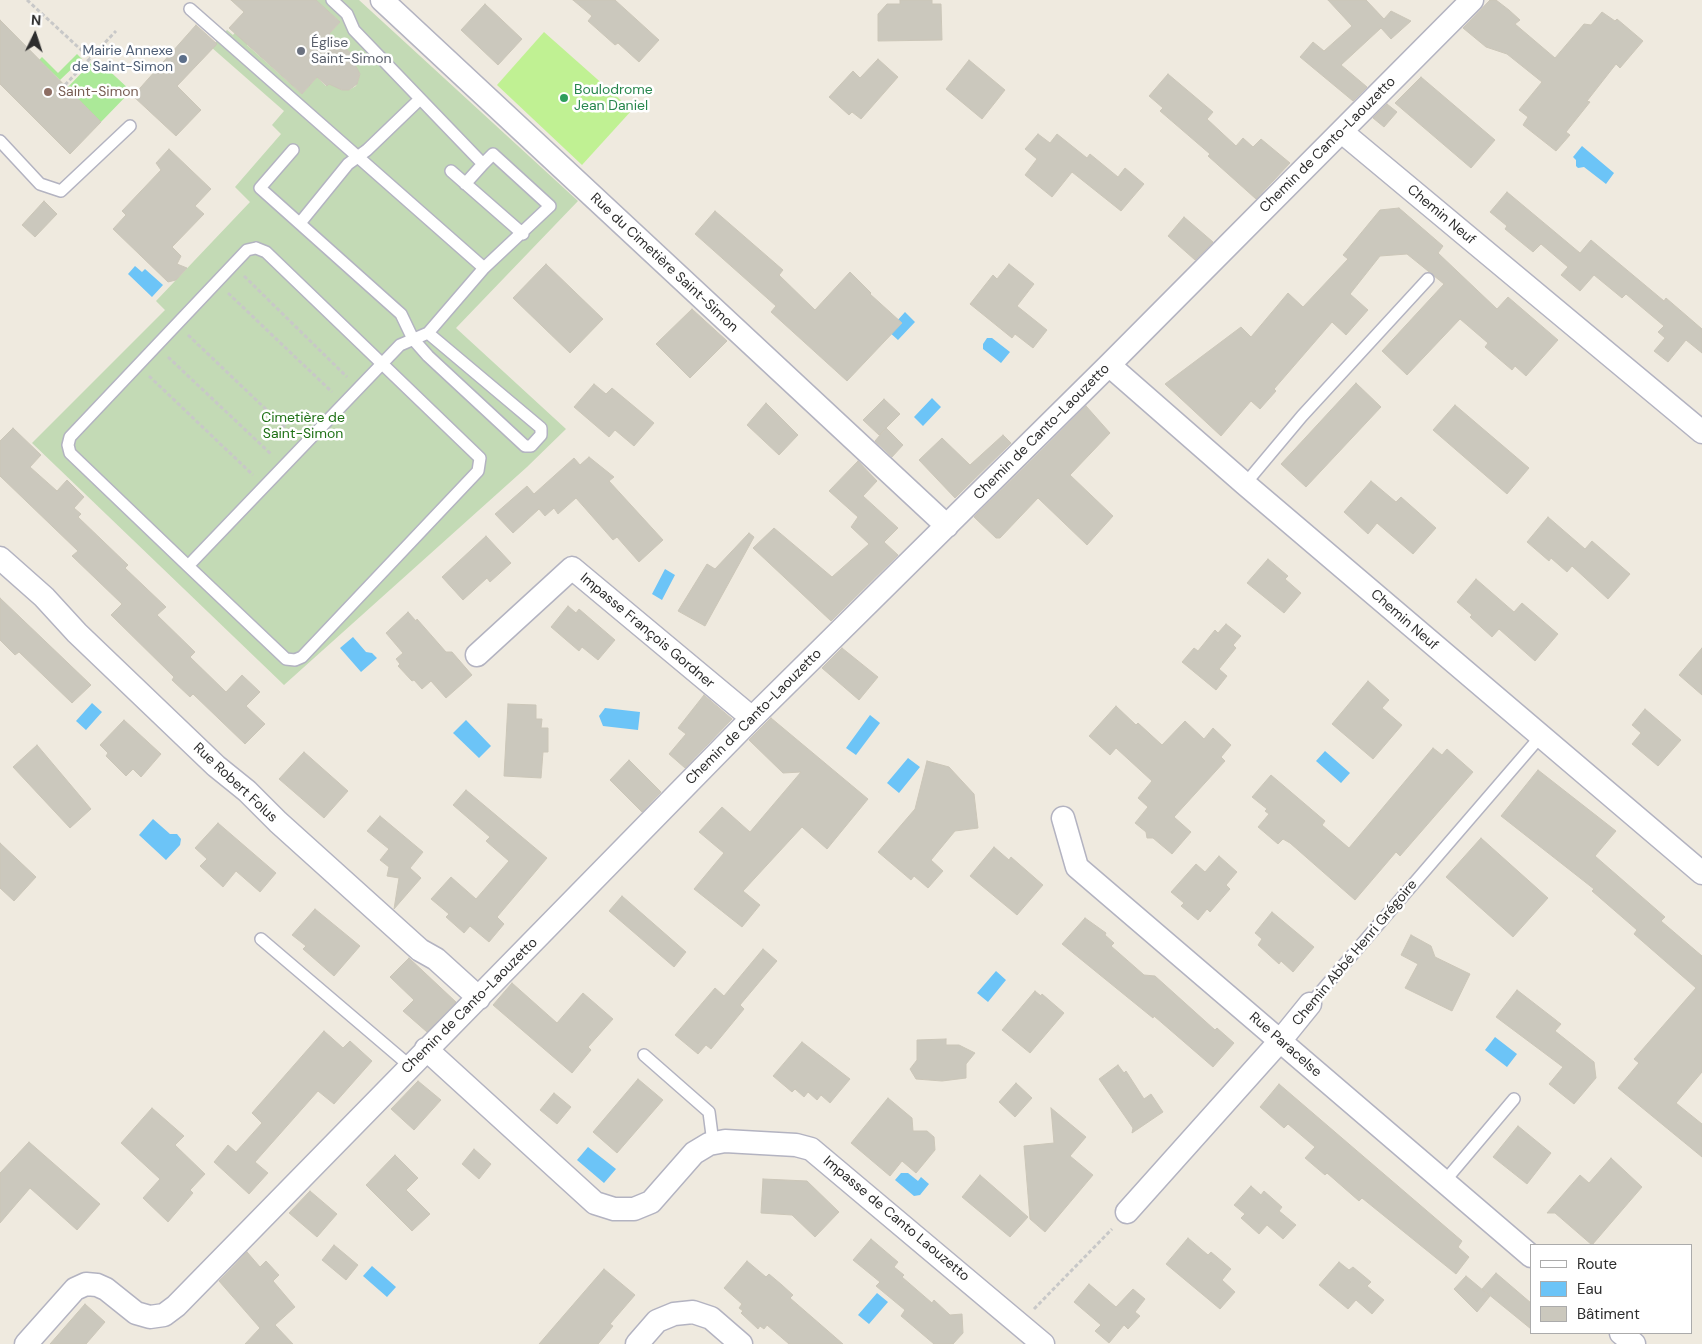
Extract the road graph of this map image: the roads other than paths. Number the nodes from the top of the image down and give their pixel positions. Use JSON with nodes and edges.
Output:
{"nodes":[{"id":1,"x":332,"y":0,"type":"edge"},
{"id":2,"x":382,"y":0,"type":"edge"},
{"id":3,"x":1465,"y":2,"type":"edge"},
{"id":4,"x":190,"y":9,"type":"dead end"},
{"id":5,"x":420,"y":99,"type":"junction"},
{"id":6,"x":130,"y":126,"type":"dead end"},
{"id":7,"x":1342,"y":132,"type":"junction"},
{"id":8,"x":0,"y":141,"type":"edge"},
{"id":9,"x":292,"y":150,"type":"dead end"},
{"id":10,"x":358,"y":156,"type":"junction"},
{"id":11,"x":483,"y":164,"type":"junction"},
{"id":12,"x":451,"y":171,"type":"dead end"},
{"id":13,"x":465,"y":184,"type":"junction"},
{"id":14,"x":300,"y":223,"type":"junction"},
{"id":15,"x":522,"y":234,"type":"junction"},
{"id":16,"x":484,"y":268,"type":"junction"},
{"id":17,"x":1428,"y":279,"type":"dead end"},
{"id":18,"x":428,"y":333,"type":"junction"},
{"id":19,"x":413,"y":339,"type":"junction"},
{"id":20,"x":383,"y":363,"type":"junction"},
{"id":21,"x":1109,"y":365,"type":"junction"},
{"id":22,"x":1702,"y":432,"type":"edge"},
{"id":23,"x":1245,"y":484,"type":"junction"},
{"id":24,"x":947,"y":526,"type":"junction"},
{"id":25,"x":0,"y":558,"type":"edge"},
{"id":26,"x":188,"y":566,"type":"junction"},
{"id":27,"x":477,"y":655,"type":"dead end"},
{"id":28,"x":752,"y":718,"type":"junction"},
{"id":29,"x":1540,"y":736,"type":"junction"},
{"id":30,"x":1063,"y":818,"type":"dead end"},
{"id":31,"x":1702,"y":873,"type":"edge"},
{"id":32,"x":262,"y":939,"type":"dead end"},
{"id":33,"x":479,"y":998,"type":"junction"},
{"id":34,"x":1310,"y":1004,"type":"joint"},
{"id":35,"x":1280,"y":1041,"type":"junction"},
{"id":36,"x":426,"y":1049,"type":"junction"},
{"id":37,"x":644,"y":1056,"type":"dead end"},
{"id":38,"x":410,"y":1066,"type":"junction"},
{"id":39,"x":1514,"y":1099,"type":"dead end"},
{"id":40,"x":713,"y":1143,"type":"junction"},
{"id":41,"x":1444,"y":1182,"type":"junction"},
{"id":42,"x":1127,"y":1212,"type":"dead end"},
{"id":43,"x":1530,"y":1255,"type":"edge"},
{"id":44,"x":1622,"y":1334,"type":"edge"},
{"id":45,"x":26,"y":1344,"type":"edge"},
{"id":46,"x":637,"y":1344,"type":"edge"},
{"id":47,"x":741,"y":1344,"type":"edge"},
{"id":48,"x":1043,"y":1344,"type":"edge"},
{"id":49,"x":1634,"y":1344,"type":"edge"}],
"edges":[{"from":1,"to":5,"type":"lane"},
{"from":2,"to":24,"type":"street","name":"Rue du Cimetière Saint-Simon"},
{"from":3,"to":7,"type":"street","name":"Chemin de Canto-Laouzetto"},
{"from":4,"to":10,"type":"lane"},
{"from":5,"to":10,"type":"lane"},
{"from":5,"to":11,"type":"lane"},
{"from":6,"to":8,"type":"lane"},
{"from":7,"to":21,"type":"street","name":"Chemin de Canto-Laouzetto"},
{"from":7,"to":22,"type":"street","name":"Chemin Neuf"},
{"from":9,"to":14,"type":"lane"},
{"from":10,"to":14,"type":"lane"},
{"from":10,"to":16,"type":"lane"},
{"from":11,"to":13,"type":"lane"},
{"from":11,"to":15,"type":"lane"},
{"from":12,"to":13,"type":"lane"},
{"from":13,"to":15,"type":"lane"},
{"from":14,"to":19,"type":"lane"},
{"from":15,"to":16,"type":"lane"},
{"from":16,"to":18,"type":"lane"},
{"from":17,"to":23,"type":"lane"},
{"from":18,"to":19,"type":"lane"},
{"from":18,"to":19,"type":"lane"},
{"from":19,"to":20,"type":"lane"},
{"from":20,"to":26,"type":"lane"},
{"from":20,"to":26,"type":"lane"},
{"from":20,"to":26,"type":"lane"},
{"from":21,"to":23,"type":"street","name":"Chemin Neuf"},
{"from":21,"to":24,"type":"street","name":"Chemin de Canto-Laouzetto"},
{"from":23,"to":29,"type":"street","name":"Chemin Neuf"},
{"from":24,"to":28,"type":"street","name":"Chemin de Canto-Laouzetto"},
{"from":25,"to":33,"type":"street","name":"Rue Robert Folus"},
{"from":27,"to":28,"type":"street","name":"Impasse François Gordner"},
{"from":28,"to":33,"type":"street","name":"Chemin de Canto-Laouzetto"},
{"from":29,"to":31,"type":"street","name":"Chemin Neuf"},
{"from":29,"to":34,"type":"lane","name":"Chemin Abbé Henri Grégoire"},
{"from":30,"to":35,"type":"street","name":"Rue Paracelse"},
{"from":32,"to":38,"type":"lane"},
{"from":33,"to":36,"type":"street","name":"Chemin de Canto-Laouzetto"},
{"from":34,"to":35,"type":"street","name":"Chemin Abbé Henri Grégoire"},
{"from":35,"to":41,"type":"street","name":"Rue Paracelse"},
{"from":35,"to":42,"type":"street","name":"Chemin Abbé Henri Grégoire"},
{"from":36,"to":38,"type":"street","name":"Chemin de Canto-Laouzetto"},
{"from":36,"to":40,"type":"street","name":"Impasse de Canto Laouzetto"},
{"from":37,"to":40,"type":"lane"},
{"from":38,"to":45,"type":"street","name":"Chemin de Canto-Laouzetto"},
{"from":39,"to":41,"type":"lane"},
{"from":40,"to":48,"type":"street","name":"Impasse de Canto Laouzetto"},
{"from":41,"to":43,"type":"street","name":"Rue Paracelse"},
{"from":44,"to":49,"type":"street"},
{"from":46,"to":47,"type":"street"}]}
